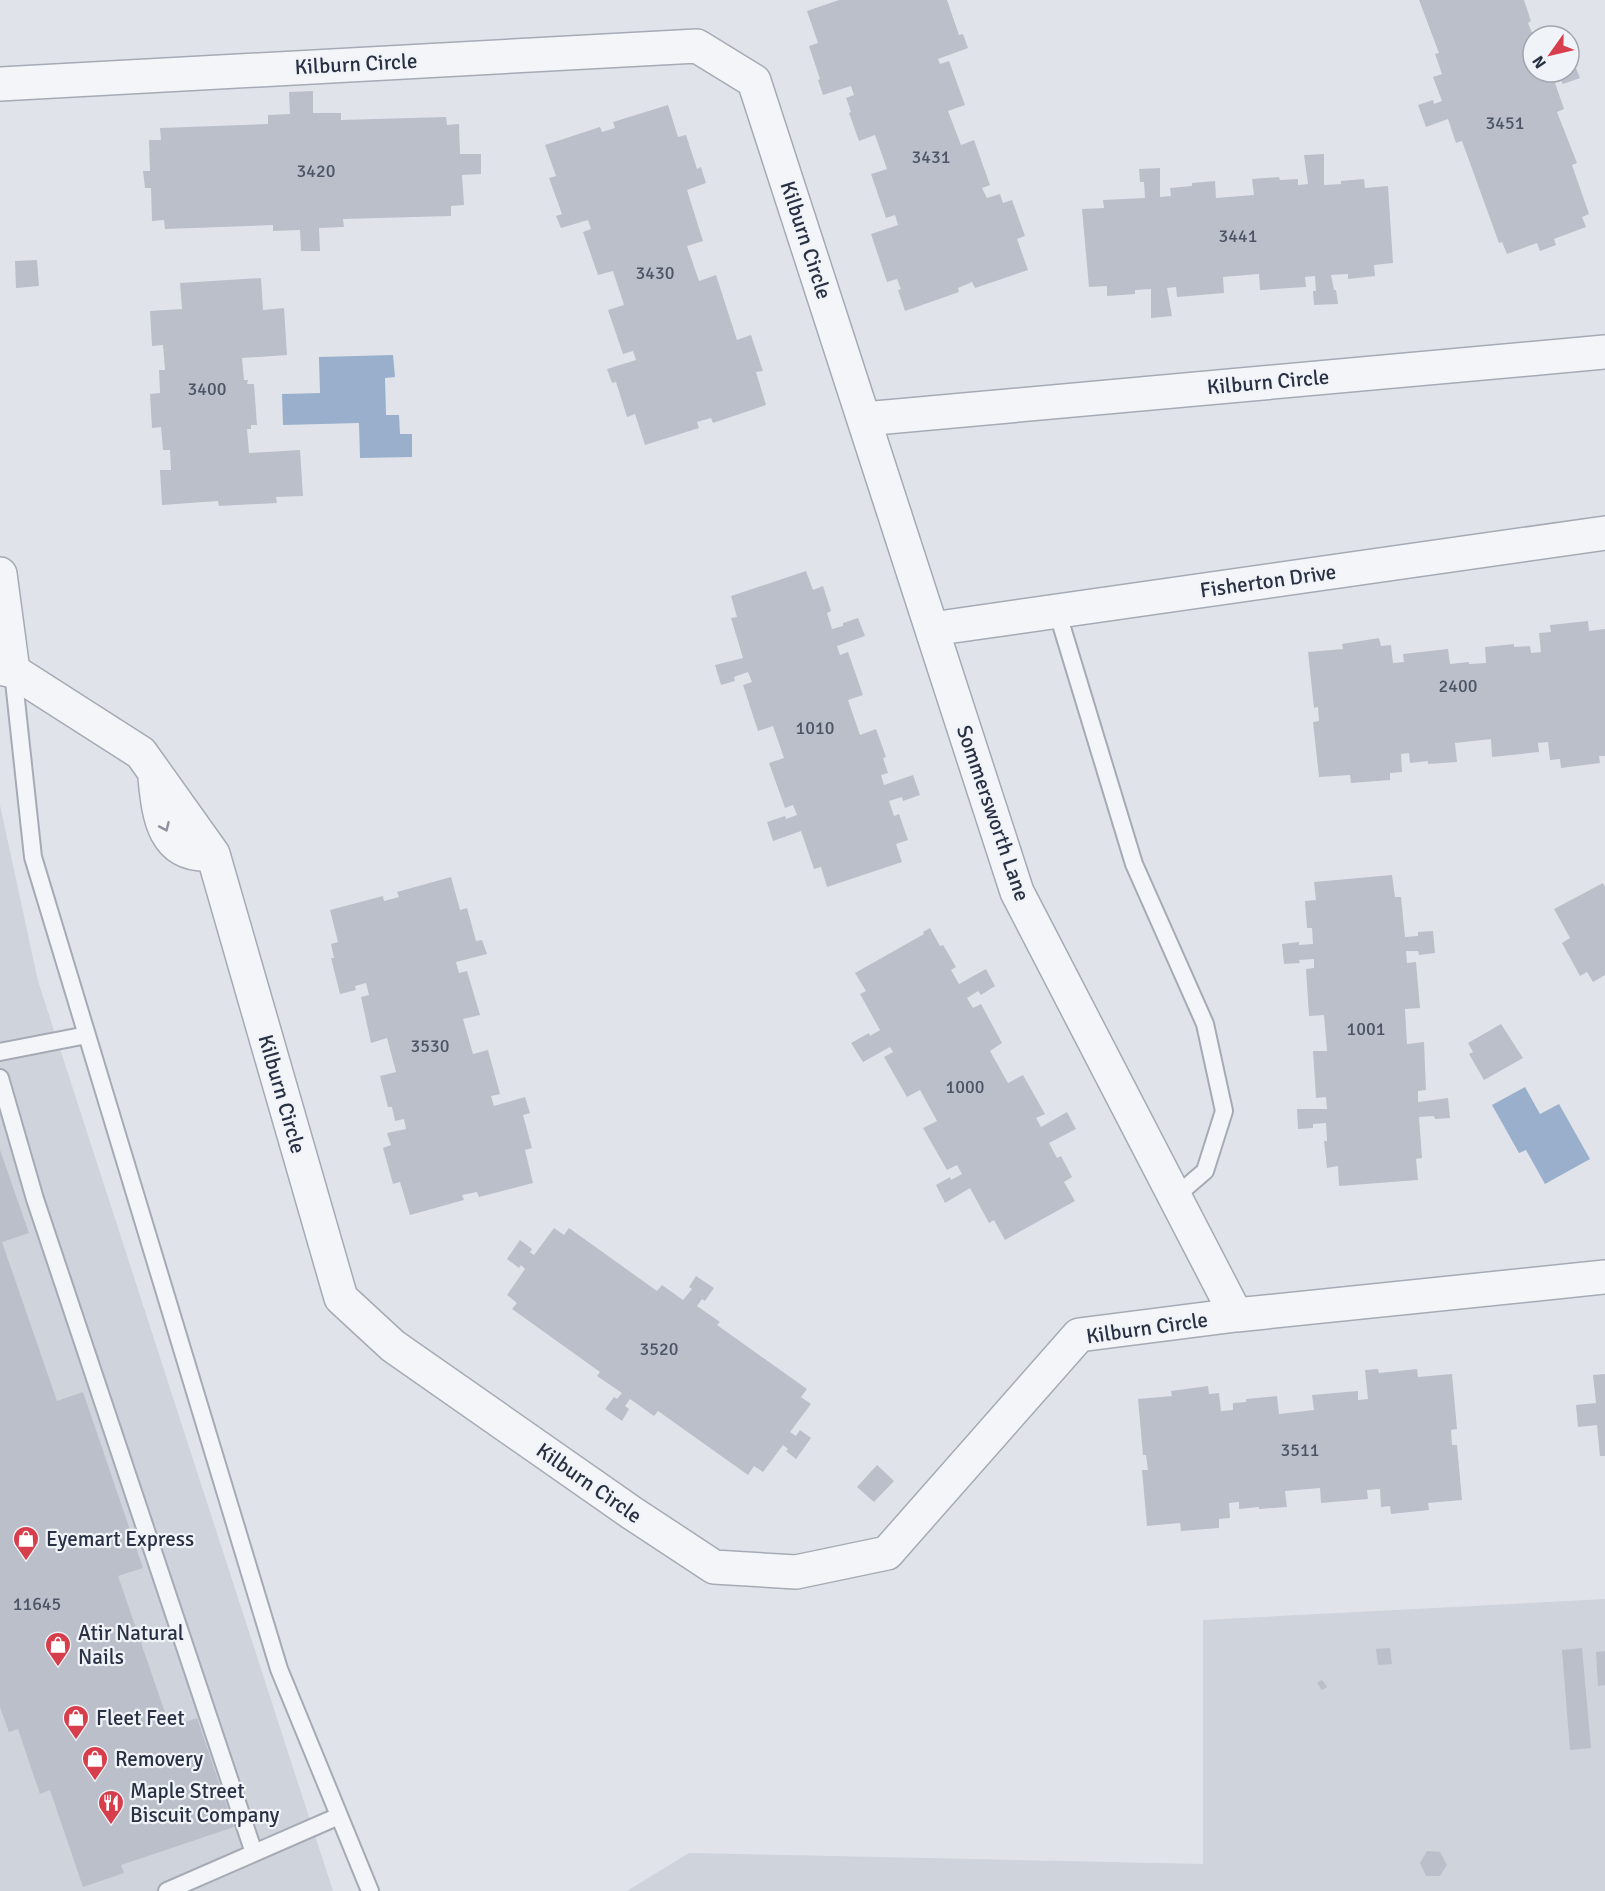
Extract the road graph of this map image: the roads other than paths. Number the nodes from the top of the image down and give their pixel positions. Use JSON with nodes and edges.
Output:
{"nodes":[{"id":1,"x":0,"y":84,"type":"edge"},
{"id":2,"x":1605,"y":352,"type":"edge"},
{"id":3,"x":864,"y":419,"type":"junction"},
{"id":4,"x":1605,"y":533,"type":"edge"},
{"id":5,"x":0,"y":574,"type":"edge"},
{"id":6,"x":1057,"y":611,"type":"junction"},
{"id":7,"x":932,"y":629,"type":"junction"},
{"id":8,"x":7,"y":669,"type":"edge"},
{"id":9,"x":87,"y":1035,"type":"junction"},
{"id":10,"x":0,"y":1052,"type":"edge"},
{"id":11,"x":0,"y":1078,"type":"edge"},
{"id":12,"x":1176,"y":1196,"type":"junction"},
{"id":13,"x":1605,"y":1277,"type":"edge"},
{"id":14,"x":1236,"y":1315,"type":"junction"},
{"id":15,"x":339,"y":1816,"type":"junction"},
{"id":16,"x":254,"y":1853,"type":"junction"},
{"id":17,"x":167,"y":1891,"type":"edge"},
{"id":18,"x":370,"y":1891,"type":"edge"}],
"edges":[{"from":1,"to":3,"type":"street","name":"Kilburn Circle"},
{"from":2,"to":3,"type":"street","name":"Kilburn Circle"},
{"from":3,"to":7,"type":"street","name":"Sommersworth Lane"},
{"from":4,"to":6,"type":"street","name":"Fisherton Drive"},
{"from":5,"to":8,"type":"street"},
{"from":6,"to":7,"type":"street","name":"Fisherton Drive"},
{"from":6,"to":12,"type":"lane"},
{"from":7,"to":12,"type":"street","name":"Sommersworth Lane"},
{"from":8,"to":9,"type":"lane"},
{"from":8,"to":14,"type":"street","name":"Kilburn Circle"},
{"from":9,"to":10,"type":"lane"},
{"from":9,"to":15,"type":"lane"},
{"from":11,"to":16,"type":"lane"},
{"from":12,"to":14,"type":"street","name":"Sommersworth Lane"},
{"from":13,"to":14,"type":"street","name":"Kilburn Circle"},
{"from":15,"to":16,"type":"lane"},
{"from":15,"to":18,"type":"lane"},
{"from":16,"to":17,"type":"lane"}]}
